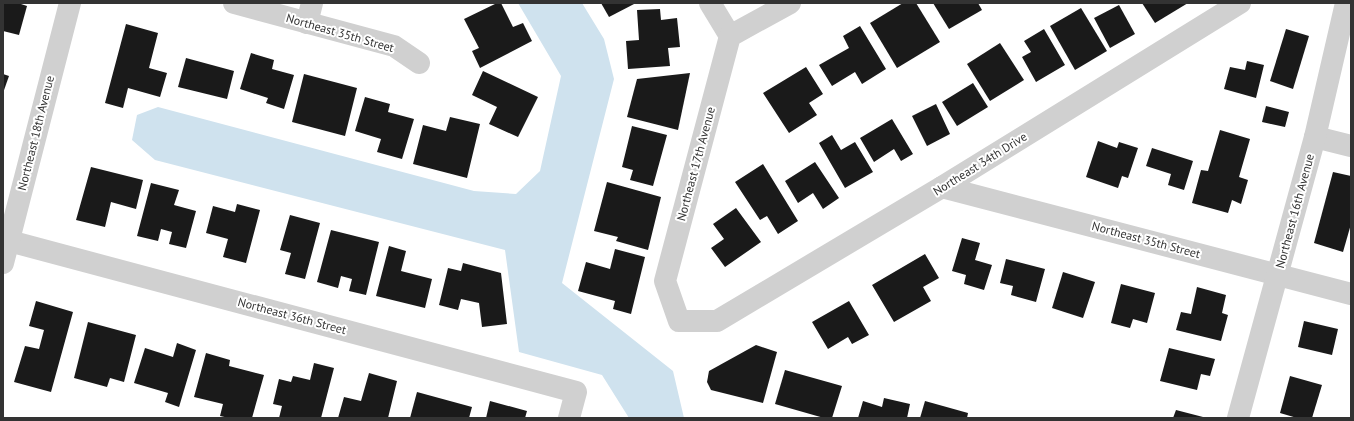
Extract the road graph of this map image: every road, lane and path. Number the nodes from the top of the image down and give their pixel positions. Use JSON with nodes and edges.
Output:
{"nodes":[{"id":1,"x":70,"y":3,"type":"edge"},
{"id":2,"x":234,"y":3,"type":"edge"},
{"id":3,"x":710,"y":3,"type":"edge"},
{"id":4,"x":790,"y":3,"type":"edge"},
{"id":5,"x":1240,"y":3,"type":"edge"},
{"id":6,"x":1346,"y":3,"type":"edge"},
{"id":7,"x":310,"y":13,"type":"edge"},
{"id":8,"x":730,"y":36,"type":"junction"},
{"id":9,"x":419,"y":63,"type":"dead end"},
{"id":10,"x":1315,"y":137,"type":"junction"},
{"id":11,"x":1351,"y":146,"type":"edge"},
{"id":12,"x":942,"y":187,"type":"junction"},
{"id":13,"x":9,"y":241,"type":"junction"},
{"id":14,"x":3,"y":263,"type":"edge"},
{"id":15,"x":1278,"y":275,"type":"junction"},
{"id":16,"x":1351,"y":294,"type":"edge"},
{"id":17,"x":718,"y":321,"type":"joint"},
{"id":18,"x":569,"y":418,"type":"edge"},
{"id":19,"x":1238,"y":418,"type":"edge"}],
"edges":[{"from":1,"to":13,"type":"street","name":"Northeast 18th Avenue"},
{"from":2,"to":7,"type":"street","name":"Northeast 35th Street"},
{"from":3,"to":8,"type":"street"},
{"from":4,"to":8,"type":"street"},
{"from":5,"to":12,"type":"street","name":"Northeast 34th Drive"},
{"from":6,"to":10,"type":"street","name":"Northeast 16th Avenue"},
{"from":7,"to":9,"type":"street","name":"Northeast 35th Street"},
{"from":8,"to":17,"type":"street","name":"Northeast 17th Avenue"},
{"from":10,"to":11,"type":"street"},
{"from":10,"to":15,"type":"street","name":"Northeast 16th Avenue"},
{"from":12,"to":15,"type":"street","name":"Northeast 35th Street"},
{"from":12,"to":17,"type":"street","name":"Northeast 34th Drive"},
{"from":13,"to":14,"type":"street","name":"Northeast 18th Avenue"},
{"from":13,"to":18,"type":"street","name":"Northeast 36th Street"},
{"from":15,"to":16,"type":"street","name":"Northeast 35th Street"},
{"from":15,"to":19,"type":"street","name":"Northeast 16th Avenue"}]}
